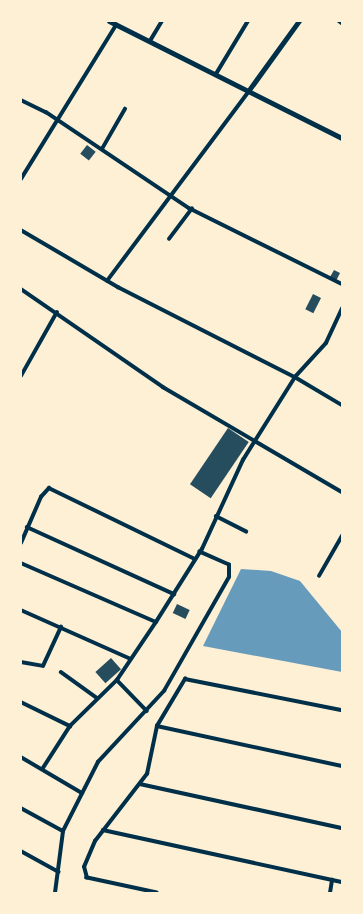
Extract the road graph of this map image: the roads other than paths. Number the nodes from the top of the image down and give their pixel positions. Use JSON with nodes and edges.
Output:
{"nodes":[{"id":1,"x":109,"y":21,"type":"edge"},
{"id":2,"x":162,"y":21,"type":"edge"},
{"id":3,"x":248,"y":21,"type":"edge"},
{"id":4,"x":299,"y":21,"type":"edge"},
{"id":5,"x":338,"y":21,"type":"edge"},
{"id":6,"x":342,"y":23,"type":"edge"},
{"id":7,"x":116,"y":24,"type":"junction"},
{"id":8,"x":150,"y":41,"type":"junction"},
{"id":9,"x":216,"y":74,"type":"junction"},
{"id":10,"x":249,"y":90,"type":"junction"},
{"id":11,"x":21,"y":100,"type":"edge"},
{"id":12,"x":125,"y":110,"type":"dead end"},
{"id":13,"x":58,"y":119,"type":"junction"},
{"id":14,"x":342,"y":138,"type":"edge"},
{"id":15,"x":102,"y":149,"type":"junction"},
{"id":16,"x":21,"y":179,"type":"edge"},
{"id":17,"x":172,"y":197,"type":"junction"},
{"id":18,"x":192,"y":209,"type":"junction"},
{"id":19,"x":21,"y":230,"type":"edge"},
{"id":20,"x":169,"y":239,"type":"dead end"},
{"id":21,"x":107,"y":281,"type":"junction"},
{"id":22,"x":342,"y":284,"type":"edge"},
{"id":23,"x":21,"y":289,"type":"edge"},
{"id":24,"x":342,"y":308,"type":"edge"},
{"id":25,"x":57,"y":312,"type":"junction"},
{"id":26,"x":21,"y":376,"type":"edge"},
{"id":27,"x":296,"y":377,"type":"junction"},
{"id":28,"x":342,"y":405,"type":"edge"},
{"id":29,"x":256,"y":440,"type":"junction"},
{"id":30,"x":342,"y":492,"type":"edge"},
{"id":31,"x":216,"y":516,"type":"junction"},
{"id":32,"x":27,"y":527,"type":"junction"},
{"id":33,"x":246,"y":531,"type":"dead end"},
{"id":34,"x":342,"y":536,"type":"edge"},
{"id":35,"x":21,"y":543,"type":"edge"},
{"id":36,"x":200,"y":552,"type":"junction"},
{"id":37,"x":195,"y":559,"type":"junction"},
{"id":38,"x":21,"y":563,"type":"edge"},
{"id":39,"x":319,"y":576,"type":"dead end"},
{"id":40,"x":174,"y":594,"type":"junction"},
{"id":41,"x":21,"y":610,"type":"edge"},
{"id":42,"x":156,"y":622,"type":"junction"},
{"id":43,"x":60,"y":627,"type":"junction"},
{"id":44,"x":132,"y":659,"type":"junction"},
{"id":45,"x":21,"y":662,"type":"edge"},
{"id":46,"x":61,"y":672,"type":"dead end"},
{"id":47,"x":116,"y":680,"type":"junction"},
{"id":48,"x":97,"y":698,"type":"junction"},
{"id":49,"x":21,"y":702,"type":"edge"},
{"id":50,"x":342,"y":710,"type":"edge"},
{"id":51,"x":146,"y":711,"type":"junction"},
{"id":52,"x":70,"y":726,"type":"junction"},
{"id":53,"x":157,"y":726,"type":"junction"},
{"id":54,"x":21,"y":757,"type":"edge"},
{"id":55,"x":342,"y":766,"type":"edge"},
{"id":56,"x":43,"y":768,"type":"junction"},
{"id":57,"x":140,"y":784,"type":"junction"},
{"id":58,"x":82,"y":793,"type":"junction"},
{"id":59,"x":21,"y":808,"type":"edge"},
{"id":60,"x":342,"y":828,"type":"edge"},
{"id":61,"x":103,"y":830,"type":"junction"},
{"id":62,"x":63,"y":831,"type":"junction"},
{"id":63,"x":21,"y":851,"type":"edge"},
{"id":64,"x":59,"y":872,"type":"junction"},
{"id":65,"x":332,"y":880,"type":"junction"},
{"id":66,"x":342,"y":882,"type":"edge"},
{"id":67,"x":55,"y":893,"type":"edge"},
{"id":68,"x":157,"y":893,"type":"edge"},
{"id":69,"x":330,"y":893,"type":"edge"}],
"edges":[{"from":1,"to":7,"type":"main road"},
{"from":2,"to":8,"type":"street"},
{"from":3,"to":9,"type":"street"},
{"from":4,"to":10,"type":"street"},
{"from":5,"to":6,"type":"street"},
{"from":7,"to":8,"type":"main road"},
{"from":7,"to":13,"type":"street"},
{"from":8,"to":9,"type":"main road"},
{"from":9,"to":10,"type":"main road"},
{"from":10,"to":14,"type":"main road"},
{"from":10,"to":17,"type":"street"},
{"from":11,"to":13,"type":"street"},
{"from":12,"to":15,"type":"street"},
{"from":13,"to":15,"type":"street"},
{"from":13,"to":16,"type":"street"},
{"from":15,"to":17,"type":"street"},
{"from":17,"to":18,"type":"street"},
{"from":17,"to":21,"type":"street"},
{"from":18,"to":20,"type":"street"},
{"from":18,"to":22,"type":"street"},
{"from":19,"to":21,"type":"street"},
{"from":21,"to":27,"type":"street"},
{"from":23,"to":25,"type":"street"},
{"from":24,"to":27,"type":"street"},
{"from":25,"to":26,"type":"street"},
{"from":25,"to":29,"type":"street"},
{"from":27,"to":28,"type":"street"},
{"from":27,"to":29,"type":"street"},
{"from":29,"to":30,"type":"street"},
{"from":29,"to":31,"type":"street"},
{"from":31,"to":33,"type":"street"},
{"from":31,"to":36,"type":"street"},
{"from":32,"to":35,"type":"street"},
{"from":32,"to":37,"type":"street"},
{"from":32,"to":40,"type":"street"},
{"from":34,"to":39,"type":"street"},
{"from":36,"to":37,"type":"street"},
{"from":36,"to":51,"type":"street"},
{"from":37,"to":40,"type":"street"},
{"from":38,"to":42,"type":"street"},
{"from":40,"to":42,"type":"street"},
{"from":41,"to":43,"type":"street"},
{"from":42,"to":44,"type":"street"},
{"from":43,"to":44,"type":"street"},
{"from":43,"to":45,"type":"street"},
{"from":44,"to":47,"type":"street"},
{"from":46,"to":48,"type":"street"},
{"from":47,"to":48,"type":"street"},
{"from":47,"to":51,"type":"street"},
{"from":48,"to":52,"type":"street"},
{"from":49,"to":52,"type":"street"},
{"from":50,"to":53,"type":"street"},
{"from":51,"to":58,"type":"street"},
{"from":52,"to":56,"type":"street"},
{"from":53,"to":55,"type":"street"},
{"from":53,"to":57,"type":"street"},
{"from":54,"to":56,"type":"street"},
{"from":56,"to":58,"type":"street"},
{"from":57,"to":60,"type":"street"},
{"from":57,"to":61,"type":"street"},
{"from":58,"to":62,"type":"street"},
{"from":59,"to":62,"type":"street"},
{"from":61,"to":65,"type":"street"},
{"from":61,"to":68,"type":"street"},
{"from":62,"to":64,"type":"street"},
{"from":63,"to":64,"type":"street"},
{"from":64,"to":67,"type":"street"},
{"from":65,"to":66,"type":"street"},
{"from":65,"to":69,"type":"street"}]}
